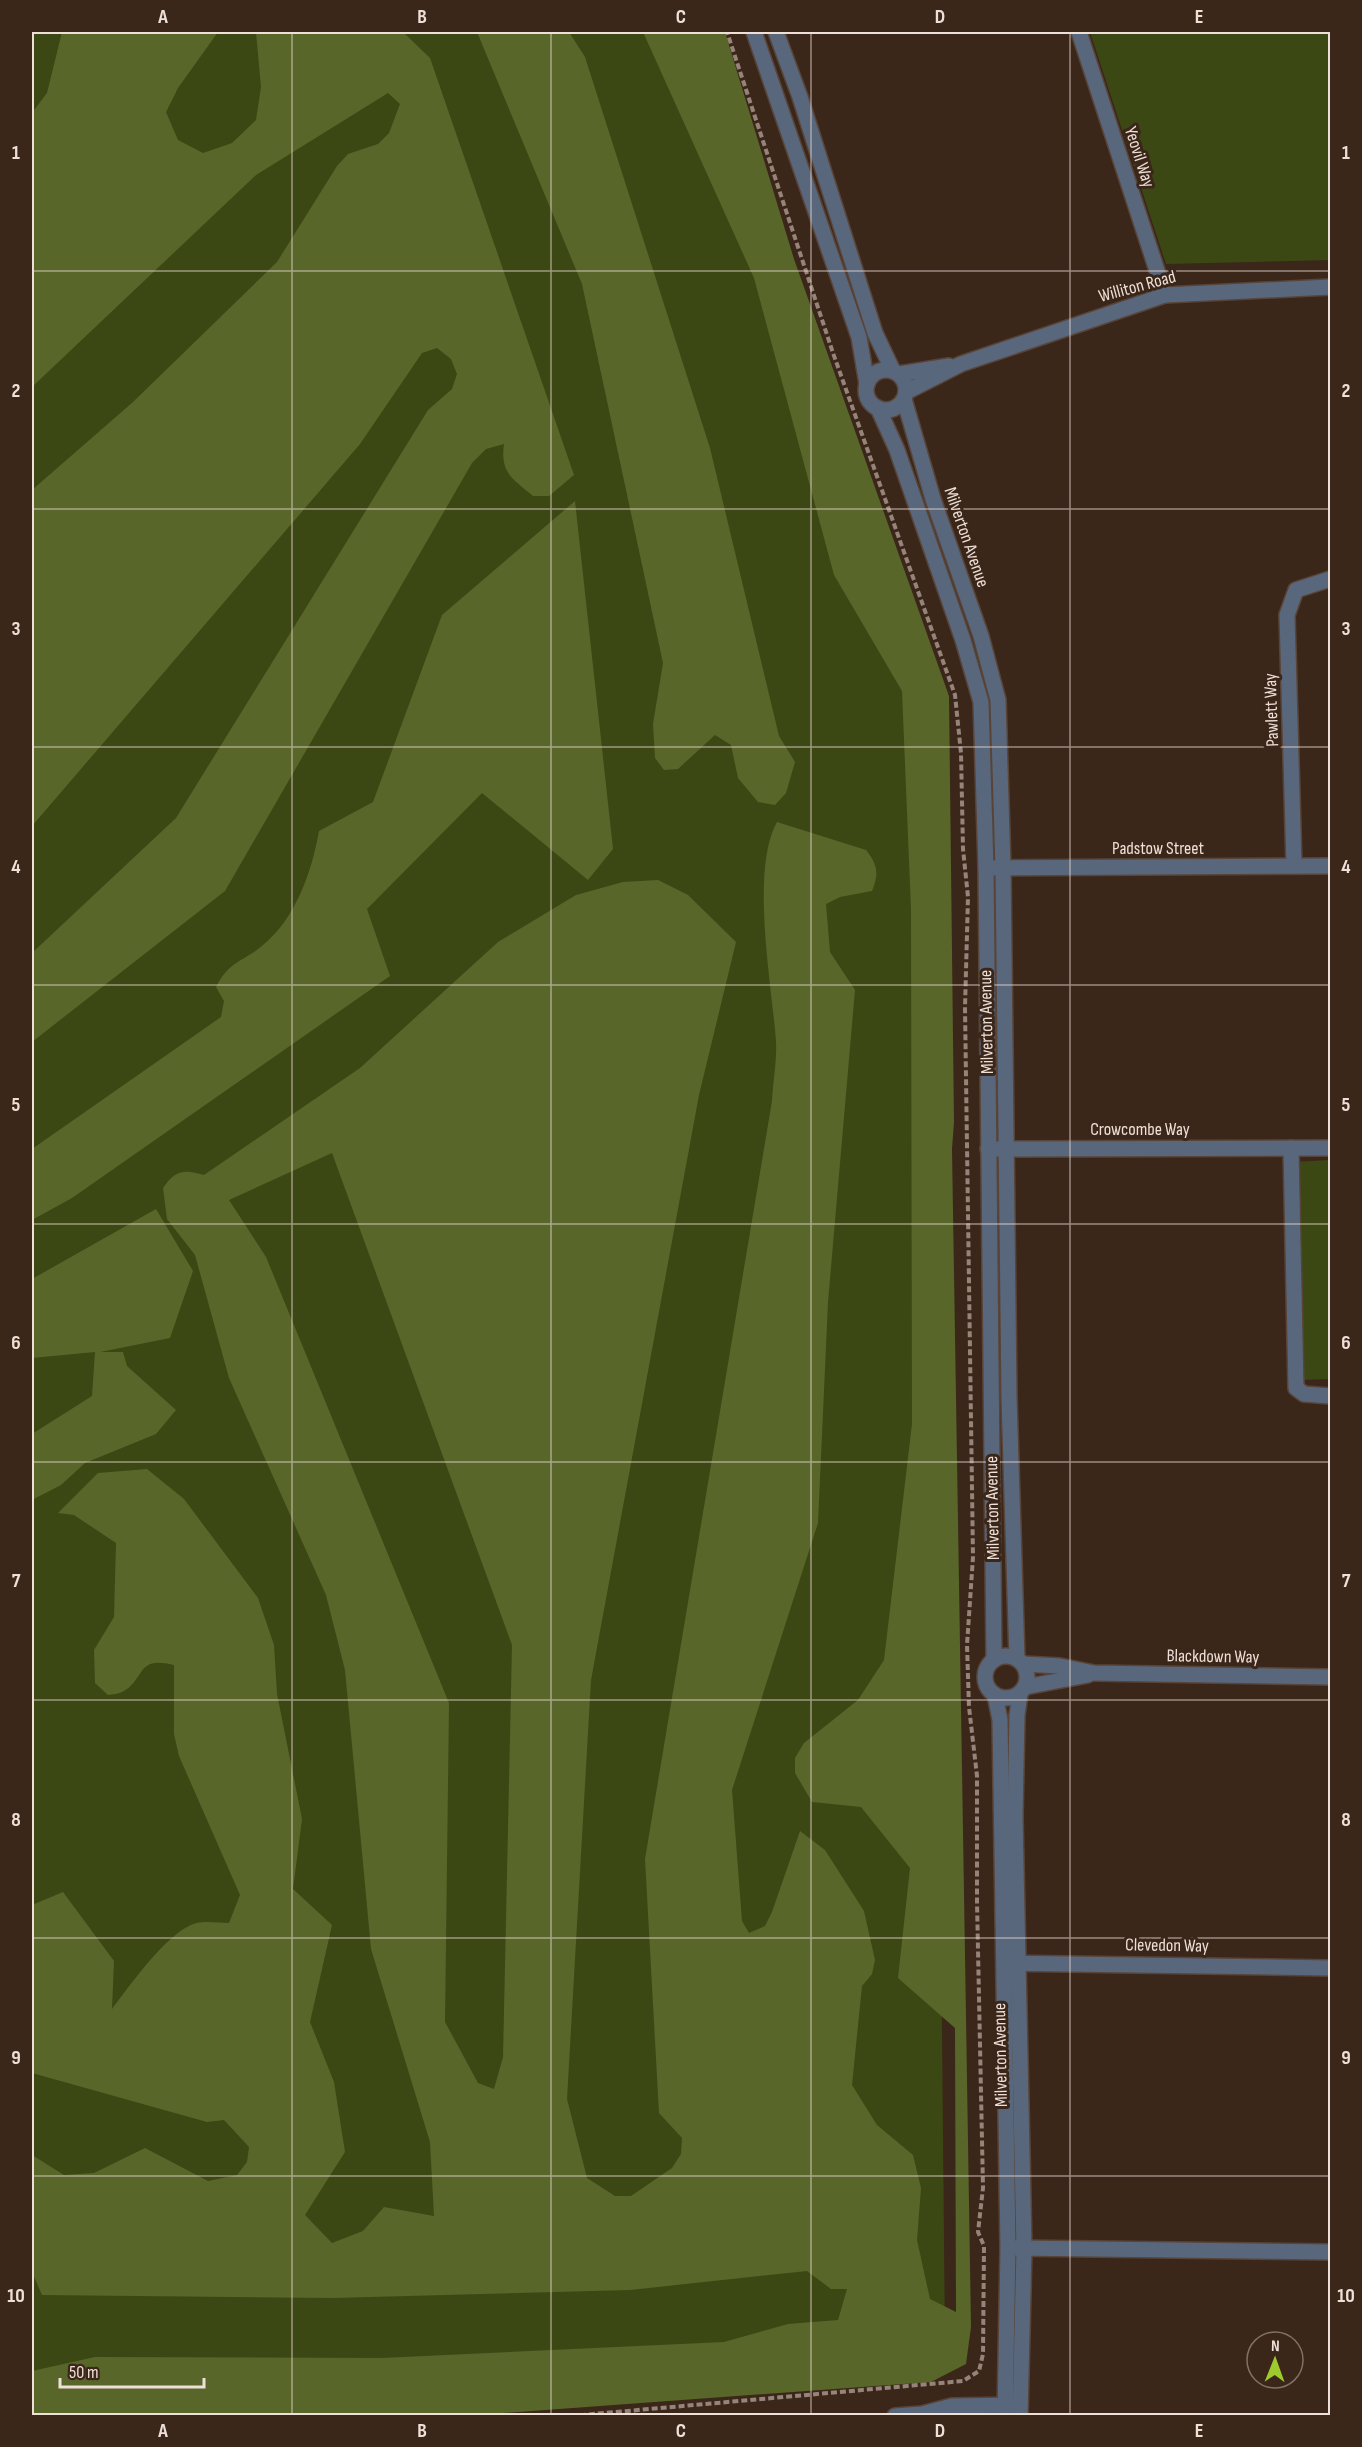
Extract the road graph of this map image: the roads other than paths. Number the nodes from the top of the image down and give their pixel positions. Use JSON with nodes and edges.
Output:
{"nodes":[{"id":1,"x":754,"y":32,"type":"edge"},
{"id":2,"x":776,"y":32,"type":"edge"},
{"id":3,"x":1079,"y":32,"type":"edge"},
{"id":4,"x":1330,"y":287,"type":"edge"},
{"id":5,"x":1165,"y":295,"type":"junction"},
{"id":6,"x":961,"y":364,"type":"junction"},
{"id":7,"x":896,"y":373,"type":"junction"},
{"id":8,"x":867,"y":384,"type":"junction"},
{"id":9,"x":905,"y":396,"type":"junction"},
{"id":10,"x":879,"y":408,"type":"junction"},
{"id":11,"x":1330,"y":579,"type":"edge"},
{"id":12,"x":1294,"y":866,"type":"junction"},
{"id":13,"x":1330,"y":866,"type":"edge"},
{"id":14,"x":986,"y":868,"type":"junction"},
{"id":15,"x":1003,"y":868,"type":"junction"},
{"id":16,"x":1291,"y":1148,"type":"junction"},
{"id":17,"x":1330,"y":1148,"type":"edge"},
{"id":18,"x":988,"y":1149,"type":"junction"},
{"id":19,"x":1008,"y":1149,"type":"junction"},
{"id":20,"x":1330,"y":1396,"type":"edge"},
{"id":21,"x":994,"y":1660,"type":"junction"},
{"id":22,"x":1020,"y":1661,"type":"junction"},
{"id":23,"x":1094,"y":1673,"type":"junction"},
{"id":24,"x":1330,"y":1677,"type":"edge"},
{"id":25,"x":1023,"y":1690,"type":"junction"},
{"id":26,"x":995,"y":1695,"type":"junction"},
{"id":27,"x":1010,"y":1962,"type":"junction"},
{"id":28,"x":1330,"y":1968,"type":"edge"},
{"id":29,"x":1016,"y":2248,"type":"junction"},
{"id":30,"x":1330,"y":2252,"type":"edge"},
{"id":31,"x":1013,"y":2410,"type":"edge"},
{"id":32,"x":895,"y":2415,"type":"edge"},
{"id":33,"x":925,"y":2415,"type":"edge"}],
"edges":[{"from":1,"to":8,"type":"street"},
{"from":2,"to":7,"type":"street"},
{"from":3,"to":5,"type":"street","name":"Yeovil Way"},
{"from":4,"to":5,"type":"street","name":"Williton Road"},
{"from":5,"to":6,"type":"street","name":"Williton Road"},
{"from":6,"to":7,"type":"street","name":"Williton Road"},
{"from":6,"to":9,"type":"street","name":"Williton Road"},
{"from":7,"to":8,"type":"street"},
{"from":7,"to":9,"type":"street"},
{"from":8,"to":10,"type":"street"},
{"from":9,"to":10,"type":"street"},
{"from":9,"to":15,"type":"street","name":"Milverton Avenue"},
{"from":10,"to":14,"type":"street","name":"Milverton Avenue"},
{"from":11,"to":12,"type":"street","name":"Pawlett Way"},
{"from":12,"to":13,"type":"street","name":"Padstow Street"},
{"from":12,"to":15,"type":"street","name":"Padstow Street"},
{"from":14,"to":15,"type":"street","name":"Padstow Street"},
{"from":14,"to":18,"type":"street","name":"Milverton Avenue"},
{"from":15,"to":19,"type":"street","name":"Milverton Avenue"},
{"from":16,"to":17,"type":"street","name":"Crowcombe Way"},
{"from":16,"to":19,"type":"street","name":"Crowcombe Way"},
{"from":16,"to":20,"type":"street"},
{"from":18,"to":19,"type":"street","name":"Crowcombe Way"},
{"from":18,"to":21,"type":"street","name":"Milverton Avenue"},
{"from":19,"to":22,"type":"street","name":"Milverton Avenue"},
{"from":21,"to":22,"type":"street"},
{"from":21,"to":26,"type":"street"},
{"from":22,"to":23,"type":"street","name":"Blackdown Way"},
{"from":22,"to":25,"type":"street"},
{"from":23,"to":24,"type":"street","name":"Blackdown Way"},
{"from":23,"to":25,"type":"street","name":"Blackdown Way"},
{"from":25,"to":26,"type":"street"},
{"from":25,"to":27,"type":"street","name":"Milverton Avenue"},
{"from":26,"to":27,"type":"street","name":"Milverton Avenue"},
{"from":27,"to":28,"type":"street","name":"Clevedon Way"},
{"from":27,"to":29,"type":"street","name":"Milverton Avenue"},
{"from":29,"to":30,"type":"street"},
{"from":29,"to":31,"type":"street","name":"Milverton Avenue"},
{"from":31,"to":33,"type":"street"},
{"from":32,"to":33,"type":"street"}]}
